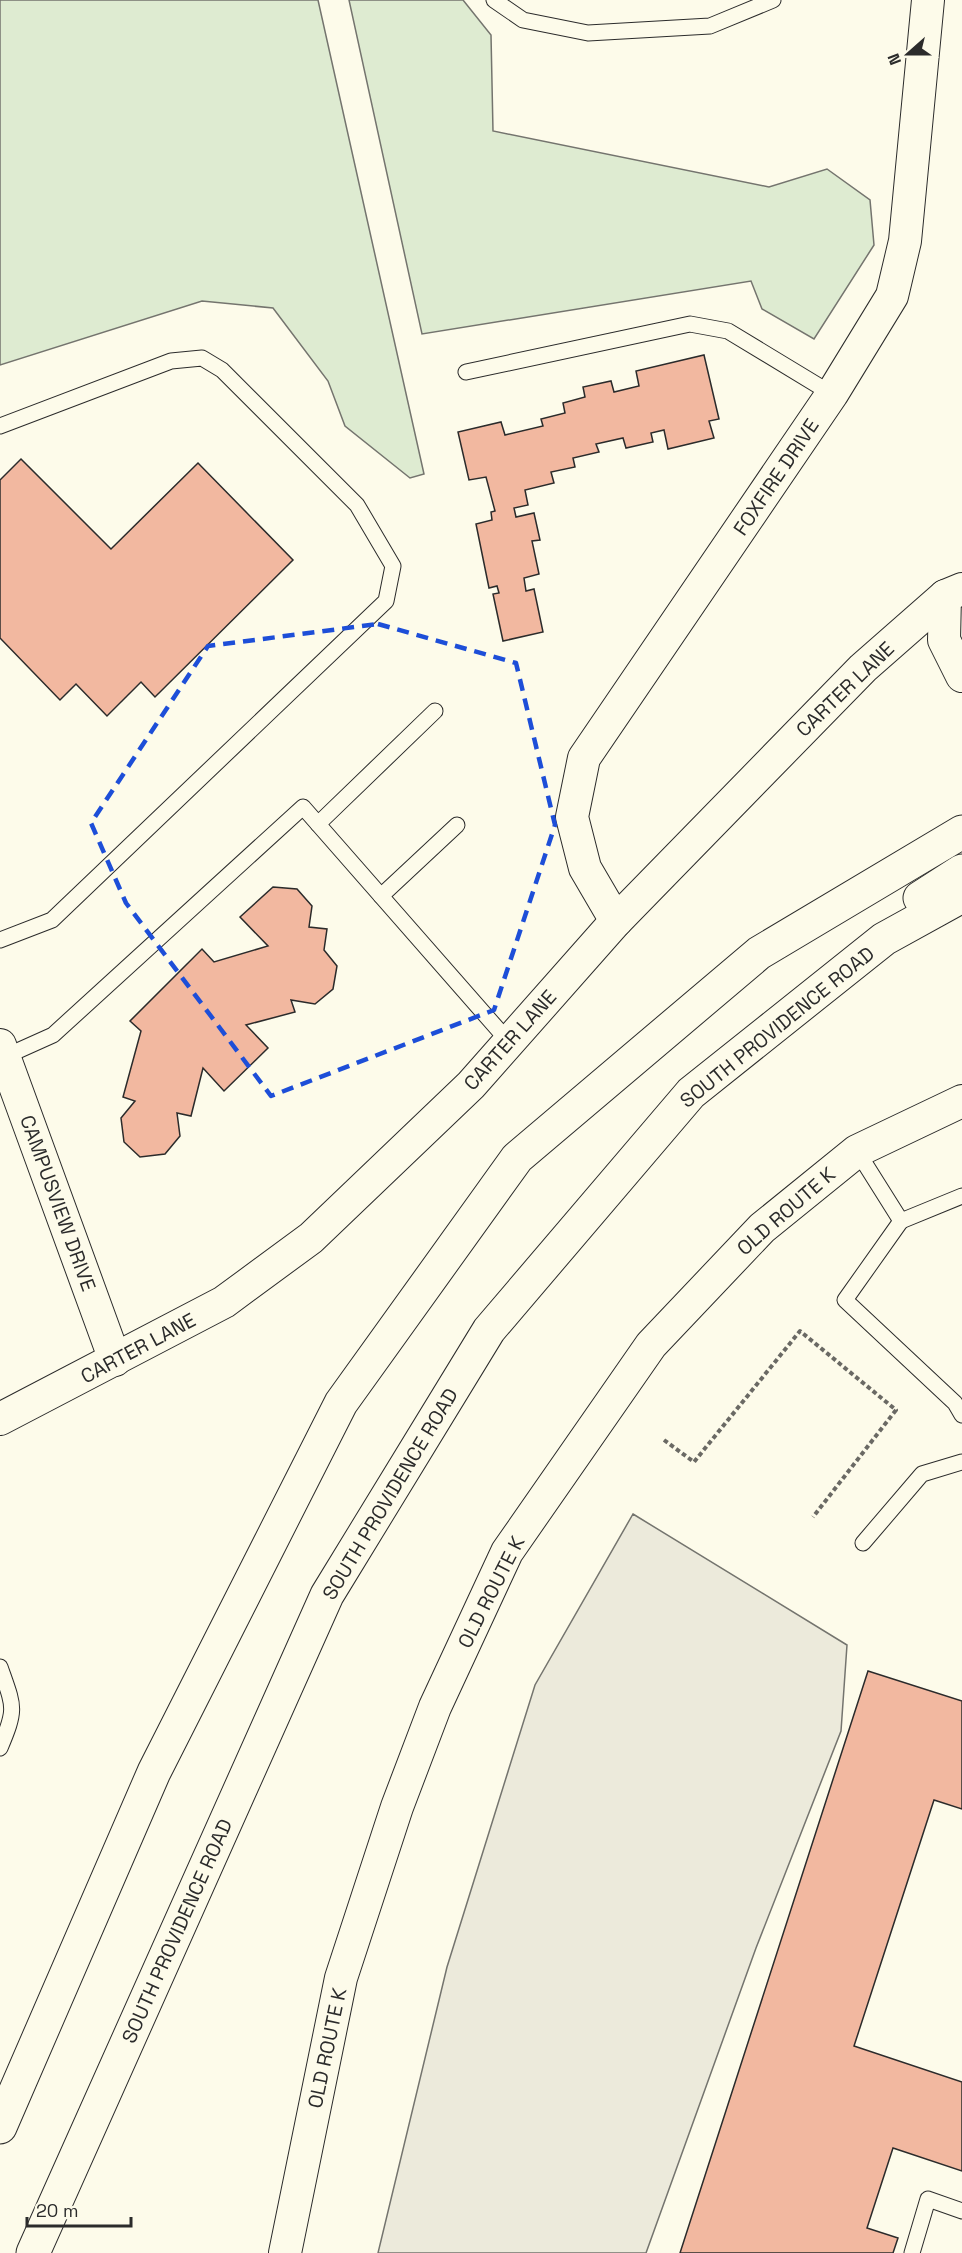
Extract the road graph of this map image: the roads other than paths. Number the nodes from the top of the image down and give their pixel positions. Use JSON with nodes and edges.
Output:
{"nodes":[{"id":1,"x":494,"y":0,"type":"edge"},
{"id":2,"x":773,"y":0,"type":"edge"},
{"id":3,"x":928,"y":0,"type":"edge"},
{"id":4,"x":466,"y":372,"type":"dead end"},
{"id":5,"x":832,"y":394,"type":"junction"},
{"id":6,"x":0,"y":426,"type":"edge"},
{"id":7,"x":956,"y":600,"type":"edge"},
{"id":8,"x":962,"y":676,"type":"edge"},
{"id":9,"x":435,"y":711,"type":"dead end"},
{"id":10,"x":318,"y":824,"type":"junction"},
{"id":11,"x":457,"y":825,"type":"dead end"},
{"id":12,"x":962,"y":832,"type":"edge"},
{"id":13,"x":962,"y":871,"type":"edge"},
{"id":14,"x":381,"y":896,"type":"junction"},
{"id":15,"x":962,"y":896,"type":"edge"},
{"id":16,"x":616,"y":921,"type":"junction"},
{"id":17,"x":884,"y":939,"type":"junction"},
{"id":18,"x":0,"y":940,"type":"edge"},
{"id":19,"x":509,"y":1042,"type":"junction"},
{"id":20,"x":2,"y":1051,"type":"edge"},
{"id":21,"x":962,"y":1101,"type":"edge"},
{"id":22,"x":857,"y":1151,"type":"junction"},
{"id":23,"x":962,"y":1196,"type":"edge"},
{"id":24,"x":901,"y":1221,"type":"junction"},
{"id":25,"x":115,"y":1360,"type":"junction"},
{"id":26,"x":962,"y":1415,"type":"edge"},
{"id":27,"x":0,"y":1419,"type":"edge"},
{"id":28,"x":962,"y":1462,"type":"edge"},
{"id":29,"x":863,"y":1543,"type":"dead end"},
{"id":30,"x":0,"y":1666,"type":"edge"},
{"id":31,"x":0,"y":1748,"type":"edge"},
{"id":32,"x":0,"y":2127,"type":"edge"},
{"id":33,"x":962,"y":2211,"type":"edge"},
{"id":34,"x":33,"y":2253,"type":"edge"},
{"id":35,"x":285,"y":2253,"type":"edge"},
{"id":36,"x":912,"y":2253,"type":"edge"}],
"edges":[{"from":1,"to":2,"type":"lane"},
{"from":3,"to":5,"type":"street","name":"FOXFIRE DRIVE"},
{"from":4,"to":5,"type":"lane"},
{"from":5,"to":16,"type":"street","name":"FOXFIRE DRIVE"},
{"from":6,"to":18,"type":"lane"},
{"from":7,"to":8,"type":"street"},
{"from":7,"to":16,"type":"street","name":"CARTER LANE"},
{"from":9,"to":10,"type":"lane"},
{"from":10,"to":14,"type":"lane"},
{"from":10,"to":20,"type":"lane"},
{"from":11,"to":14,"type":"lane"},
{"from":12,"to":32,"type":"main road"},
{"from":13,"to":17,"type":"main road"},
{"from":14,"to":19,"type":"lane"},
{"from":15,"to":17,"type":"main road","name":"SOUTH PROVIDENCE ROAD"},
{"from":16,"to":19,"type":"street","name":"CARTER LANE"},
{"from":17,"to":34,"type":"main road","name":"SOUTH PROVIDENCE ROAD"},
{"from":19,"to":25,"type":"street","name":"CARTER LANE"},
{"from":20,"to":25,"type":"street","name":"CAMPUSVIEW DRIVE"},
{"from":21,"to":22,"type":"street","name":"OLD ROUTE K"},
{"from":22,"to":24,"type":"lane"},
{"from":22,"to":35,"type":"street","name":"OLD ROUTE K"},
{"from":23,"to":24,"type":"lane"},
{"from":24,"to":26,"type":"lane"},
{"from":25,"to":27,"type":"street","name":"CARTER LANE"},
{"from":28,"to":29,"type":"lane"},
{"from":30,"to":31,"type":"lane"},
{"from":33,"to":36,"type":"lane"}]}
